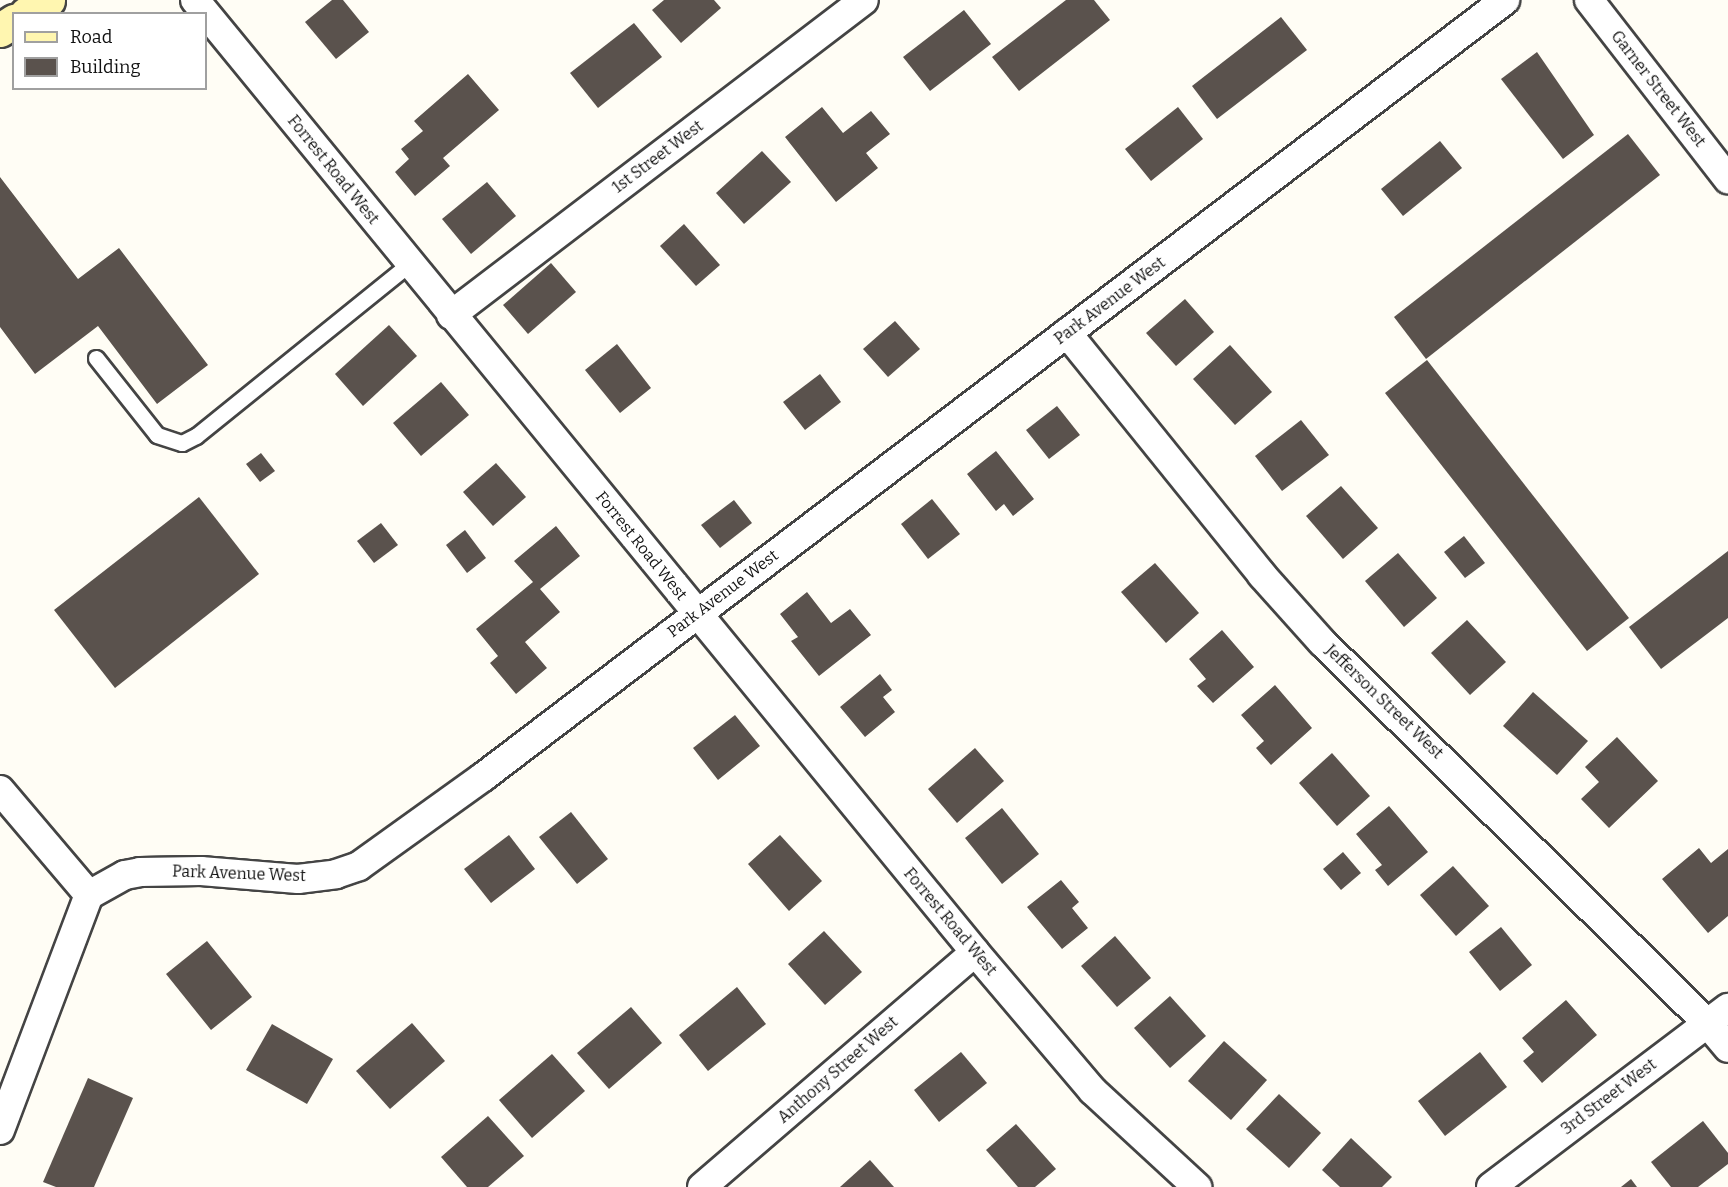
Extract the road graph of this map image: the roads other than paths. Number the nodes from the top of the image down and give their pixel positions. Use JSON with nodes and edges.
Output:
{"nodes":[{"id":1,"x":48,"y":0,"type":"edge"},
{"id":2,"x":195,"y":0,"type":"edge"},
{"id":3,"x":864,"y":0,"type":"edge"},
{"id":4,"x":1505,"y":0,"type":"edge"},
{"id":5,"x":1589,"y":0,"type":"edge"},
{"id":6,"x":29,"y":12,"type":"edge"},
{"id":7,"x":205,"y":12,"type":"edge"},
{"id":8,"x":207,"y":15,"type":"edge"},
{"id":9,"x":1728,"y":178,"type":"edge"},
{"id":10,"x":410,"y":264,"type":"junction"},
{"id":11,"x":451,"y":315,"type":"junction"},
{"id":12,"x":1067,"y":333,"type":"junction"},
{"id":13,"x":96,"y":358,"type":"dead end"},
{"id":14,"x":697,"y":613,"type":"junction"},
{"id":15,"x":0,"y":790,"type":"edge"},
{"id":16,"x":89,"y":895,"type":"junction"},
{"id":17,"x":975,"y":952,"type":"junction"},
{"id":18,"x":1718,"y":1016,"type":"edge"},
{"id":19,"x":1728,"y":1048,"type":"edge"},
{"id":20,"x":0,"y":1130,"type":"edge"},
{"id":21,"x":702,"y":1187,"type":"edge"},
{"id":22,"x":1197,"y":1187,"type":"edge"},
{"id":23,"x":1491,"y":1187,"type":"edge"}],
"edges":[{"from":1,"to":6,"type":"main road"},
{"from":2,"to":7,"type":"street","name":"Forrest Road West"},
{"from":3,"to":11,"type":"street","name":"1st Street West"},
{"from":4,"to":12,"type":"street","name":"Park Avenue West"},
{"from":5,"to":9,"type":"street","name":"Garner Street West"},
{"from":8,"to":10,"type":"street","name":"Forrest Road West"},
{"from":10,"to":11,"type":"street","name":"Forrest Road West"},
{"from":10,"to":13,"type":"lane"},
{"from":11,"to":14,"type":"street","name":"Forrest Road West"},
{"from":12,"to":14,"type":"street","name":"Park Avenue West"},
{"from":12,"to":18,"type":"street","name":"Jefferson Street West"},
{"from":14,"to":16,"type":"street","name":"Park Avenue West"},
{"from":14,"to":17,"type":"street","name":"Forrest Road West"},
{"from":15,"to":16,"type":"street"},
{"from":16,"to":20,"type":"street"},
{"from":17,"to":21,"type":"street","name":"Anthony Street West"},
{"from":17,"to":22,"type":"street","name":"Forrest Road West"},
{"from":18,"to":19,"type":"street","name":"Jefferson Street West"},
{"from":18,"to":23,"type":"street","name":"3rd Street West"}]}
